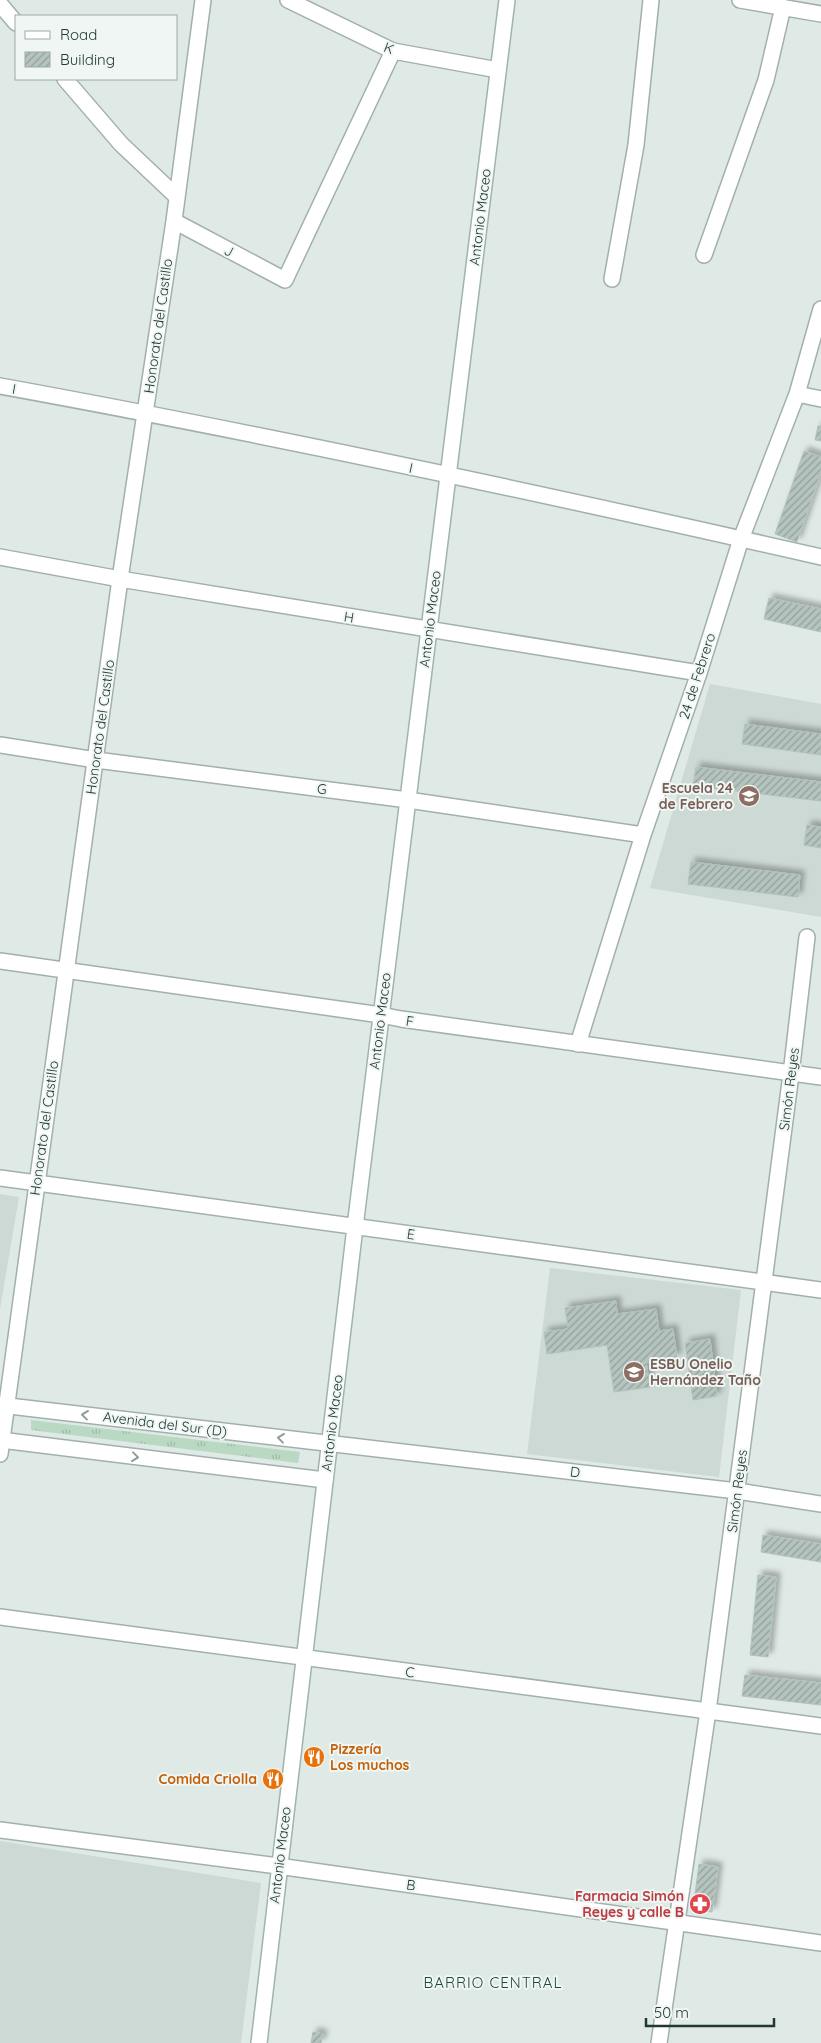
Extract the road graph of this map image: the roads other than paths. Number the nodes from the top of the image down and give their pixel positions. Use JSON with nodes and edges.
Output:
{"nodes":[{"id":1,"x":203,"y":0,"type":"edge"},
{"id":2,"x":288,"y":0,"type":"edge"},
{"id":3,"x":507,"y":0,"type":"edge"},
{"id":4,"x":651,"y":0,"type":"edge"},
{"id":5,"x":740,"y":0,"type":"edge"},
{"id":6,"x":0,"y":4,"type":"edge"},
{"id":7,"x":783,"y":7,"type":"junction"},
{"id":8,"x":821,"y":14,"type":"edge"},
{"id":9,"x":15,"y":22,"type":"edge"},
{"id":10,"x":393,"y":51,"type":"junction"},
{"id":11,"x":498,"y":70,"type":"junction"},
{"id":12,"x":66,"y":80,"type":"edge"},
{"id":13,"x":176,"y":196,"type":"junction"},
{"id":14,"x":174,"y":221,"type":"junction"},
{"id":15,"x":704,"y":255,"type":"dead end"},
{"id":16,"x":612,"y":279,"type":"dead end"},
{"id":17,"x":821,"y":310,"type":"edge"},
{"id":18,"x":0,"y":386,"type":"edge"},
{"id":19,"x":796,"y":394,"type":"junction"},
{"id":20,"x":821,"y":399,"type":"edge"},
{"id":21,"x":145,"y":412,"type":"junction"},
{"id":22,"x":448,"y":476,"type":"junction"},
{"id":23,"x":741,"y":539,"type":"junction"},
{"id":24,"x":0,"y":557,"type":"edge"},
{"id":25,"x":821,"y":557,"type":"edge"},
{"id":26,"x":120,"y":579,"type":"junction"},
{"id":27,"x":429,"y":630,"type":"junction"},
{"id":28,"x":699,"y":673,"type":"junction"},
{"id":29,"x":0,"y":745,"type":"edge"},
{"id":30,"x":96,"y":760,"type":"junction"},
{"id":31,"x":408,"y":800,"type":"junction"},
{"id":32,"x":643,"y":835,"type":"junction"},
{"id":33,"x":807,"y":937,"type":"dead end"},
{"id":34,"x":0,"y":961,"type":"edge"},
{"id":35,"x":67,"y":969,"type":"junction"},
{"id":36,"x":381,"y":1015,"type":"junction"},
{"id":37,"x":578,"y":1044,"type":"junction"},
{"id":38,"x":791,"y":1074,"type":"junction"},
{"id":39,"x":821,"y":1077,"type":"edge"},
{"id":40,"x":0,"y":1178,"type":"edge"},
{"id":41,"x":37,"y":1183,"type":"junction"},
{"id":42,"x":355,"y":1227,"type":"junction"},
{"id":43,"x":762,"y":1282,"type":"junction"},
{"id":44,"x":821,"y":1290,"type":"edge"},
{"id":45,"x":3,"y":1405,"type":"edge"},
{"id":46,"x":330,"y":1444,"type":"junction"},
{"id":47,"x":1,"y":1445,"type":"edge"},
{"id":48,"x":325,"y":1480,"type":"junction"},
{"id":49,"x":737,"y":1491,"type":"junction"},
{"id":50,"x":821,"y":1504,"type":"edge"},
{"id":51,"x":0,"y":1617,"type":"edge"},
{"id":52,"x":305,"y":1659,"type":"junction"},
{"id":53,"x":708,"y":1711,"type":"junction"},
{"id":54,"x":821,"y":1726,"type":"edge"},
{"id":55,"x":0,"y":1830,"type":"edge"},
{"id":56,"x":278,"y":1866,"type":"junction"},
{"id":57,"x":676,"y":1923,"type":"junction"},
{"id":58,"x":821,"y":1943,"type":"edge"},
{"id":59,"x":259,"y":2043,"type":"edge"},
{"id":60,"x":659,"y":2043,"type":"edge"}],
"edges":[{"from":1,"to":13,"type":"street","name":"Honorato del Castillo"},
{"from":2,"to":10,"type":"street","name":"K"},
{"from":3,"to":11,"type":"street","name":"Antonio Maceo"},
{"from":4,"to":16,"type":"street"},
{"from":5,"to":7,"type":"street"},
{"from":6,"to":9,"type":"street"},
{"from":7,"to":8,"type":"street"},
{"from":7,"to":15,"type":"street"},
{"from":10,"to":11,"type":"street","name":"K"},
{"from":10,"to":14,"type":"street","name":"J"},
{"from":11,"to":22,"type":"street","name":"Antonio Maceo"},
{"from":12,"to":13,"type":"street"},
{"from":13,"to":14,"type":"street","name":"Honorato del Castillo"},
{"from":14,"to":21,"type":"street","name":"Honorato del Castillo"},
{"from":17,"to":19,"type":"street","name":"24 de Febrero"},
{"from":18,"to":21,"type":"street","name":"I"},
{"from":19,"to":20,"type":"street"},
{"from":19,"to":23,"type":"street","name":"24 de Febrero"},
{"from":21,"to":22,"type":"street","name":"I"},
{"from":21,"to":26,"type":"street","name":"Honorato del Castillo"},
{"from":22,"to":23,"type":"street","name":"I"},
{"from":22,"to":27,"type":"street","name":"Antonio Maceo"},
{"from":23,"to":25,"type":"street","name":"I"},
{"from":23,"to":28,"type":"street","name":"24 de Febrero"},
{"from":24,"to":26,"type":"street","name":"H"},
{"from":26,"to":27,"type":"street","name":"H"},
{"from":26,"to":30,"type":"street","name":"Honorato del Castillo"},
{"from":27,"to":28,"type":"street","name":"H"},
{"from":27,"to":31,"type":"street","name":"Antonio Maceo"},
{"from":28,"to":32,"type":"street","name":"24 de Febrero"},
{"from":29,"to":30,"type":"street","name":"G"},
{"from":30,"to":31,"type":"street","name":"G"},
{"from":30,"to":35,"type":"street","name":"Honorato del Castillo"},
{"from":31,"to":32,"type":"street","name":"G"},
{"from":31,"to":36,"type":"street","name":"Antonio Maceo"},
{"from":32,"to":37,"type":"street","name":"24 de Febrero"},
{"from":33,"to":38,"type":"street","name":"Simón Reyes"},
{"from":34,"to":35,"type":"street","name":"F"},
{"from":35,"to":36,"type":"street","name":"F"},
{"from":35,"to":41,"type":"street","name":"Honorato del Castillo"},
{"from":36,"to":37,"type":"street","name":"F"},
{"from":36,"to":42,"type":"street","name":"Antonio Maceo"},
{"from":37,"to":38,"type":"street","name":"F"},
{"from":38,"to":39,"type":"street","name":"F"},
{"from":38,"to":43,"type":"street","name":"Simón Reyes"},
{"from":40,"to":41,"type":"street","name":"E"},
{"from":41,"to":42,"type":"street","name":"E"},
{"from":41,"to":45,"type":"street","name":"Honorato del Castillo"},
{"from":42,"to":43,"type":"street","name":"E"},
{"from":42,"to":46,"type":"street","name":"Antonio Maceo"},
{"from":43,"to":44,"type":"street","name":"E"},
{"from":43,"to":49,"type":"street","name":"Simón Reyes"},
{"from":46,"to":45,"type":"street","name":"Avenida del Sur (D)","one_way":true},
{"from":45,"to":47,"type":"street","name":"Honorato del Castillo"},
{"from":46,"to":48,"type":"street","name":"Antonio Maceo"},
{"from":46,"to":49,"type":"street","name":"D"},
{"from":47,"to":48,"type":"street","one_way":true},
{"from":48,"to":52,"type":"street","name":"Antonio Maceo"},
{"from":49,"to":50,"type":"street","name":"D"},
{"from":49,"to":53,"type":"street","name":"Simón Reyes"},
{"from":51,"to":52,"type":"street","name":"C"},
{"from":52,"to":53,"type":"street","name":"C"},
{"from":52,"to":56,"type":"street","name":"Antonio Maceo"},
{"from":53,"to":54,"type":"street","name":"C"},
{"from":53,"to":57,"type":"street","name":"Simón Reyes"},
{"from":55,"to":56,"type":"street","name":"B"},
{"from":56,"to":57,"type":"street","name":"B"},
{"from":56,"to":59,"type":"street","name":"Antonio Maceo"},
{"from":57,"to":58,"type":"street","name":"B"},
{"from":57,"to":60,"type":"street","name":"Simón Reyes"}]}
